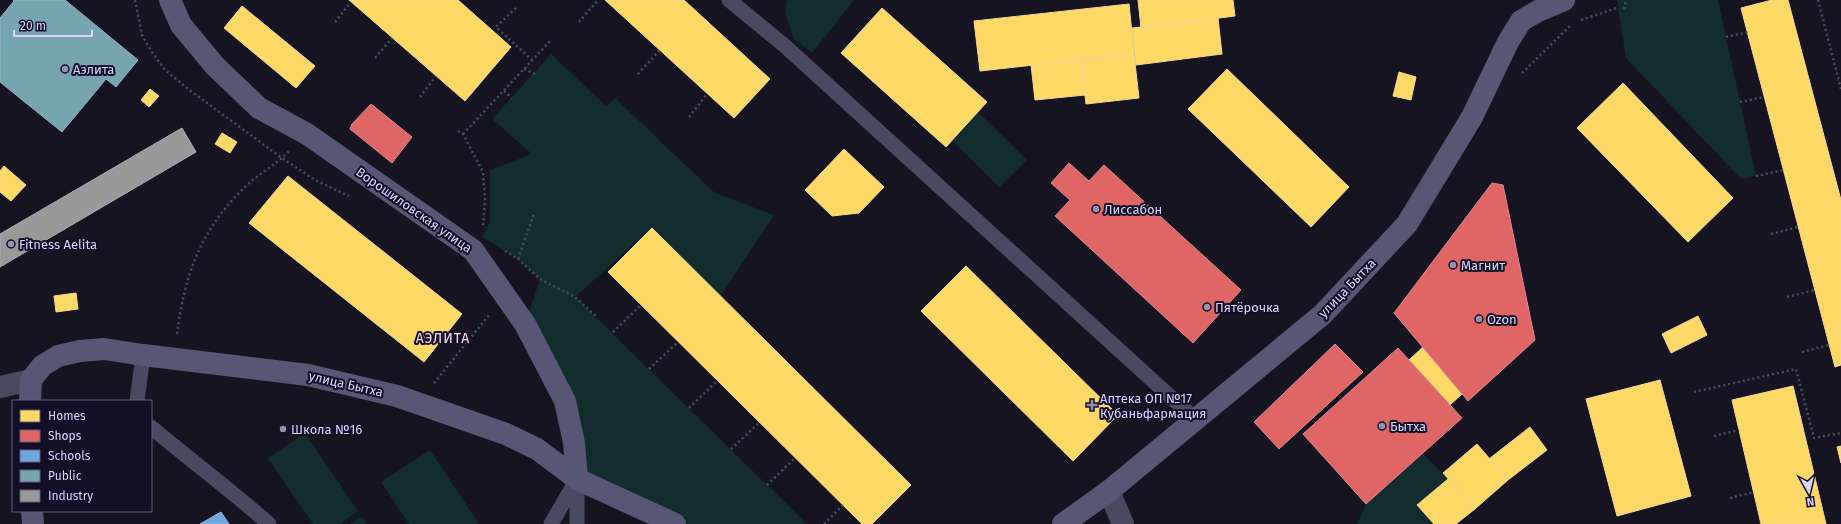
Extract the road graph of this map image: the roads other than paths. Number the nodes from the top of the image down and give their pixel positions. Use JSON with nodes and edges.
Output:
{"nodes":[{"id":1,"x":170,"y":0,"type":"edge"},
{"id":2,"x":729,"y":0,"type":"edge"},
{"id":3,"x":1564,"y":0,"type":"edge"},
{"id":4,"x":143,"y":355,"type":"junction"},
{"id":5,"x":0,"y":387,"type":"edge"},
{"id":6,"x":31,"y":390,"type":"edge"},
{"id":7,"x":137,"y":400,"type":"edge"},
{"id":8,"x":1196,"y":420,"type":"junction"},
{"id":9,"x":152,"y":428,"type":"edge"},
{"id":10,"x":577,"y":479,"type":"junction"},
{"id":11,"x":1109,"y":491,"type":"junction"},
{"id":12,"x":269,"y":524,"type":"edge"},
{"id":13,"x":551,"y":524,"type":"edge"},
{"id":14,"x":577,"y":524,"type":"edge"},
{"id":15,"x":676,"y":524,"type":"edge"},
{"id":16,"x":1063,"y":524,"type":"edge"},
{"id":17,"x":1123,"y":524,"type":"edge"}],
"edges":[{"from":1,"to":10,"type":"street","name":"Ворошиловская улица"},
{"from":2,"to":8,"type":"lane"},
{"from":3,"to":8,"type":"street","name":"улица Бытха"},
{"from":4,"to":6,"type":"street","name":"улица Бытха"},
{"from":4,"to":7,"type":"lane"},
{"from":4,"to":10,"type":"street","name":"улица Бытха"},
{"from":5,"to":6,"type":"street","name":"улица Бытха"},
{"from":8,"to":11,"type":"street","name":"улица Бытха"},
{"from":9,"to":12,"type":"lane"},
{"from":10,"to":13,"type":"lane"},
{"from":10,"to":14,"type":"lane"},
{"from":10,"to":15,"type":"street","name":"улица Бытха"},
{"from":11,"to":16,"type":"street","name":"улица Бытха"},
{"from":11,"to":17,"type":"street"}]}
